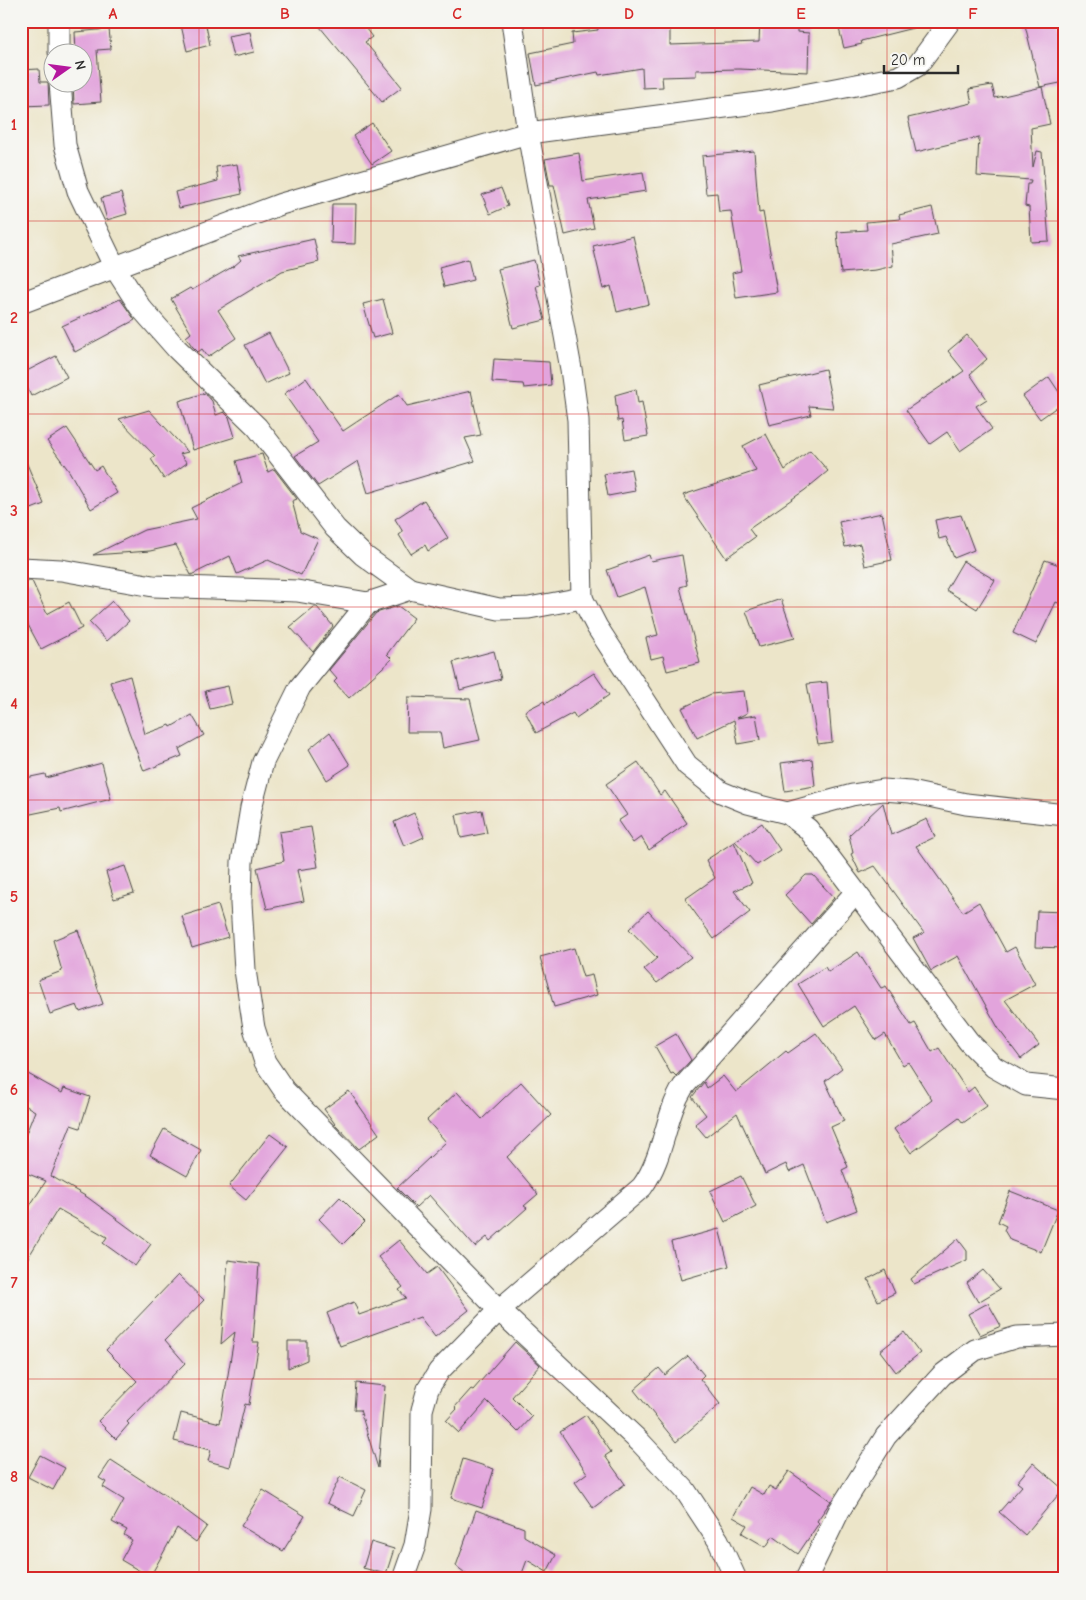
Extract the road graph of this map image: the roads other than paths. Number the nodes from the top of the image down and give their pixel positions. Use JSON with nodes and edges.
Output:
{"nodes":[{"id":1,"x":59,"y":21,"type":"edge"},
{"id":2,"x":512,"y":21,"type":"edge"},
{"id":3,"x":950,"y":21,"type":"edge"},
{"id":4,"x":59,"y":42,"type":"edge"},
{"id":5,"x":61,"y":92,"type":"edge"},
{"id":6,"x":528,"y":133,"type":"junction"},
{"id":7,"x":115,"y":268,"type":"junction"},
{"id":8,"x":21,"y":303,"type":"edge"},
{"id":9,"x":21,"y":568,"type":"edge"},
{"id":10,"x":410,"y":589,"type":"junction"},
{"id":11,"x":582,"y":598,"type":"junction"},
{"id":12,"x":368,"y":603,"type":"junction"},
{"id":13,"x":787,"y":813,"type":"junction"},
{"id":14,"x":1065,"y":815,"type":"edge"},
{"id":15,"x":855,"y":893,"type":"junction"},
{"id":16,"x":1065,"y":1089,"type":"edge"},
{"id":17,"x":499,"y":1310,"type":"junction"},
{"id":18,"x":1065,"y":1335,"type":"edge"},
{"id":19,"x":403,"y":1579,"type":"edge"},
{"id":20,"x":736,"y":1579,"type":"edge"},
{"id":21,"x":806,"y":1579,"type":"edge"}],
"edges":[{"from":1,"to":4,"type":"street"},
{"from":2,"to":6,"type":"street"},
{"from":3,"to":6,"type":"street"},
{"from":5,"to":7,"type":"street"},
{"from":6,"to":7,"type":"street"},
{"from":6,"to":11,"type":"street"},
{"from":7,"to":8,"type":"street"},
{"from":7,"to":10,"type":"street"},
{"from":9,"to":12,"type":"street"},
{"from":10,"to":11,"type":"street"},
{"from":10,"to":12,"type":"street"},
{"from":11,"to":13,"type":"street"},
{"from":12,"to":17,"type":"street"},
{"from":13,"to":14,"type":"street"},
{"from":13,"to":15,"type":"street"},
{"from":15,"to":16,"type":"street"},
{"from":15,"to":17,"type":"street"},
{"from":17,"to":19,"type":"street"},
{"from":17,"to":20,"type":"street"},
{"from":18,"to":21,"type":"street"}]}
